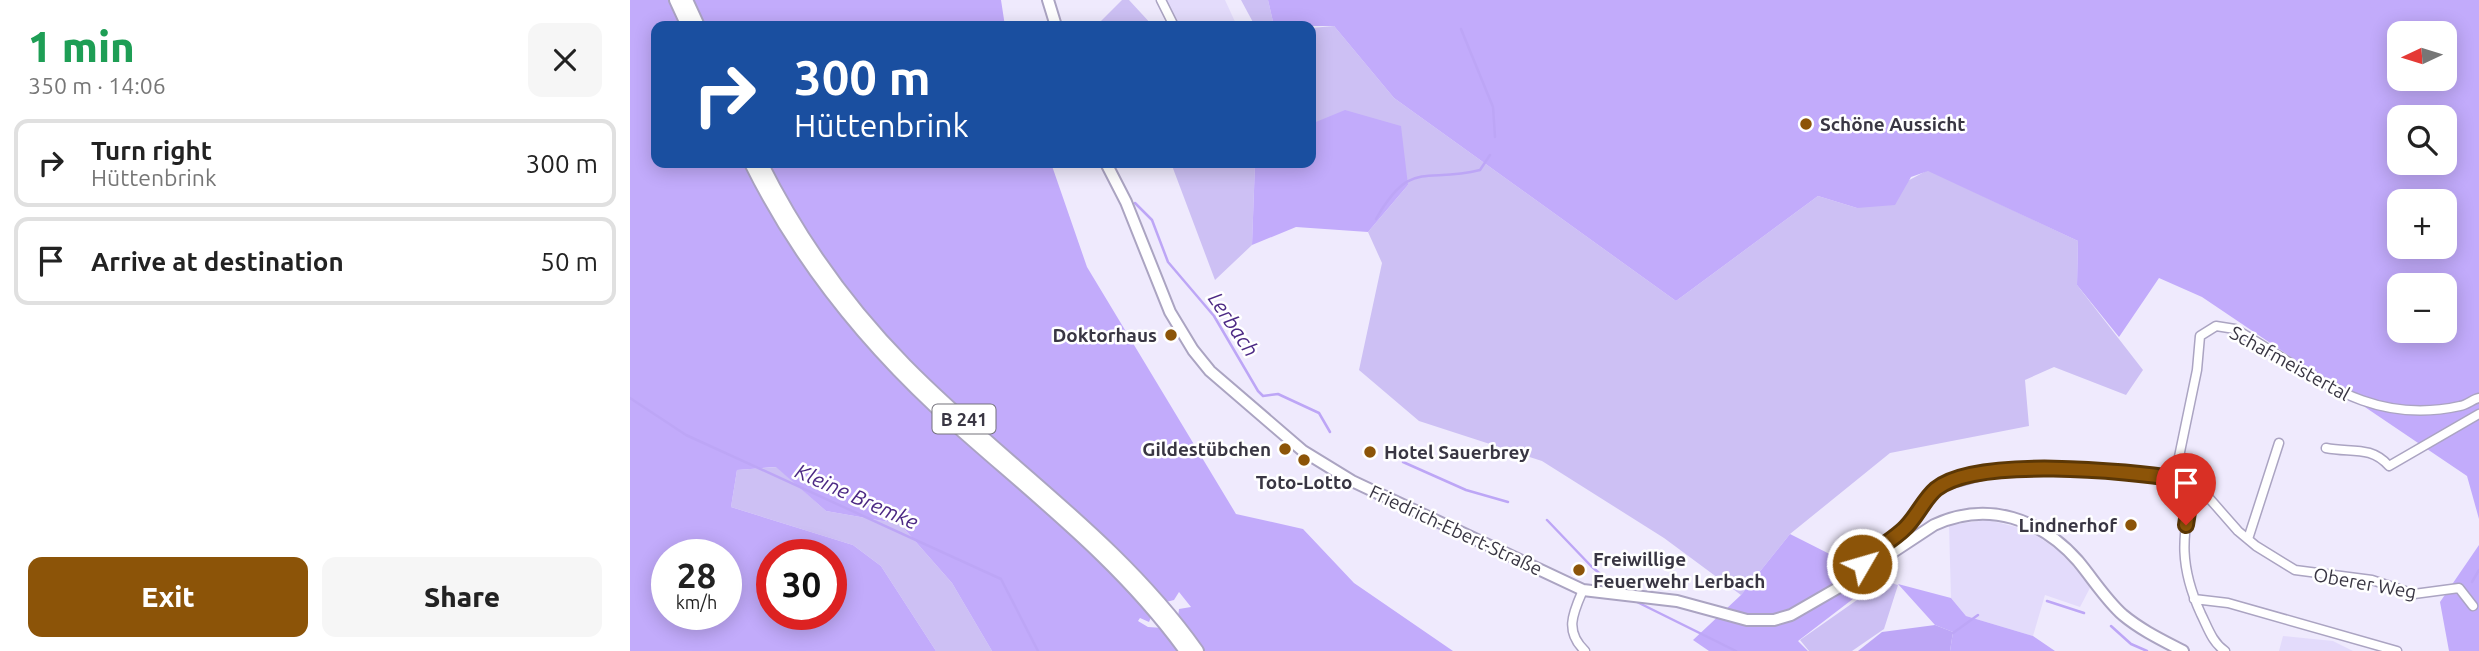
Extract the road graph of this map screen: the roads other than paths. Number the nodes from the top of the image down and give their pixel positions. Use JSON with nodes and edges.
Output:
{"nodes":[{"id":1,"x":676,"y":0,"type":"edge"},
{"id":2,"x":686,"y":0,"type":"edge"},
{"id":3,"x":1048,"y":0,"type":"edge"},
{"id":4,"x":1161,"y":0,"type":"edge"},
{"id":5,"x":686,"y":21,"type":"edge"},
{"id":6,"x":696,"y":21,"type":"edge"},
{"id":7,"x":1054,"y":21,"type":"edge"},
{"id":8,"x":1172,"y":21,"type":"edge"},
{"id":9,"x":754,"y":168,"type":"edge"},
{"id":10,"x":764,"y":168,"type":"edge"},
{"id":11,"x":1109,"y":168,"type":"edge"},
{"id":12,"x":2479,"y":398,"type":"edge"},
{"id":13,"x":2479,"y":414,"type":"edge"},
{"id":14,"x":2279,"y":443,"type":"dead end"},
{"id":15,"x":2326,"y":448,"type":"dead end"},
{"id":16,"x":2175,"y":476,"type":"dead end"},
{"id":17,"x":2192,"y":486,"type":"junction"},
{"id":18,"x":2248,"y":539,"type":"junction"},
{"id":19,"x":1863,"y":572,"type":"junction"},
{"id":20,"x":1583,"y":590,"type":"junction"},
{"id":21,"x":2194,"y":599,"type":"junction"},
{"id":22,"x":2473,"y":606,"type":"dead end"},
{"id":23,"x":1186,"y":651,"type":"edge"},
{"id":24,"x":1197,"y":651,"type":"edge"},
{"id":25,"x":1585,"y":651,"type":"edge"},
{"id":26,"x":2183,"y":651,"type":"edge"},
{"id":27,"x":2225,"y":651,"type":"edge"},
{"id":28,"x":2397,"y":651,"type":"edge"}],
"edges":[{"from":1,"to":5,"type":"main road"},
{"from":2,"to":6,"type":"main road"},
{"from":3,"to":7,"type":"street"},
{"from":4,"to":8,"type":"street"},
{"from":9,"to":23,"type":"main road","number":"B 241"},
{"from":10,"to":24,"type":"main road","number":"B 241"},
{"from":11,"to":20,"type":"street","name":"Friedrich-Ebert-Straße"},
{"from":12,"to":16,"type":"street","name":"Schafmeistertal"},
{"from":13,"to":15,"type":"street"},
{"from":14,"to":18,"type":"street"},
{"from":17,"to":18,"type":"street","name":"Oberer Weg"},
{"from":17,"to":19,"type":"street","name":"Oberer Weg"},
{"from":17,"to":21,"type":"street"},
{"from":18,"to":22,"type":"street","name":"Oberer Weg"},
{"from":19,"to":20,"type":"street","name":"Friedrich-Ebert-Straße"},
{"from":19,"to":26,"type":"street","name":"Friedrich-Ebert-Straße"},
{"from":20,"to":25,"type":"street"},
{"from":21,"to":27,"type":"street"},
{"from":21,"to":28,"type":"street"}]}
